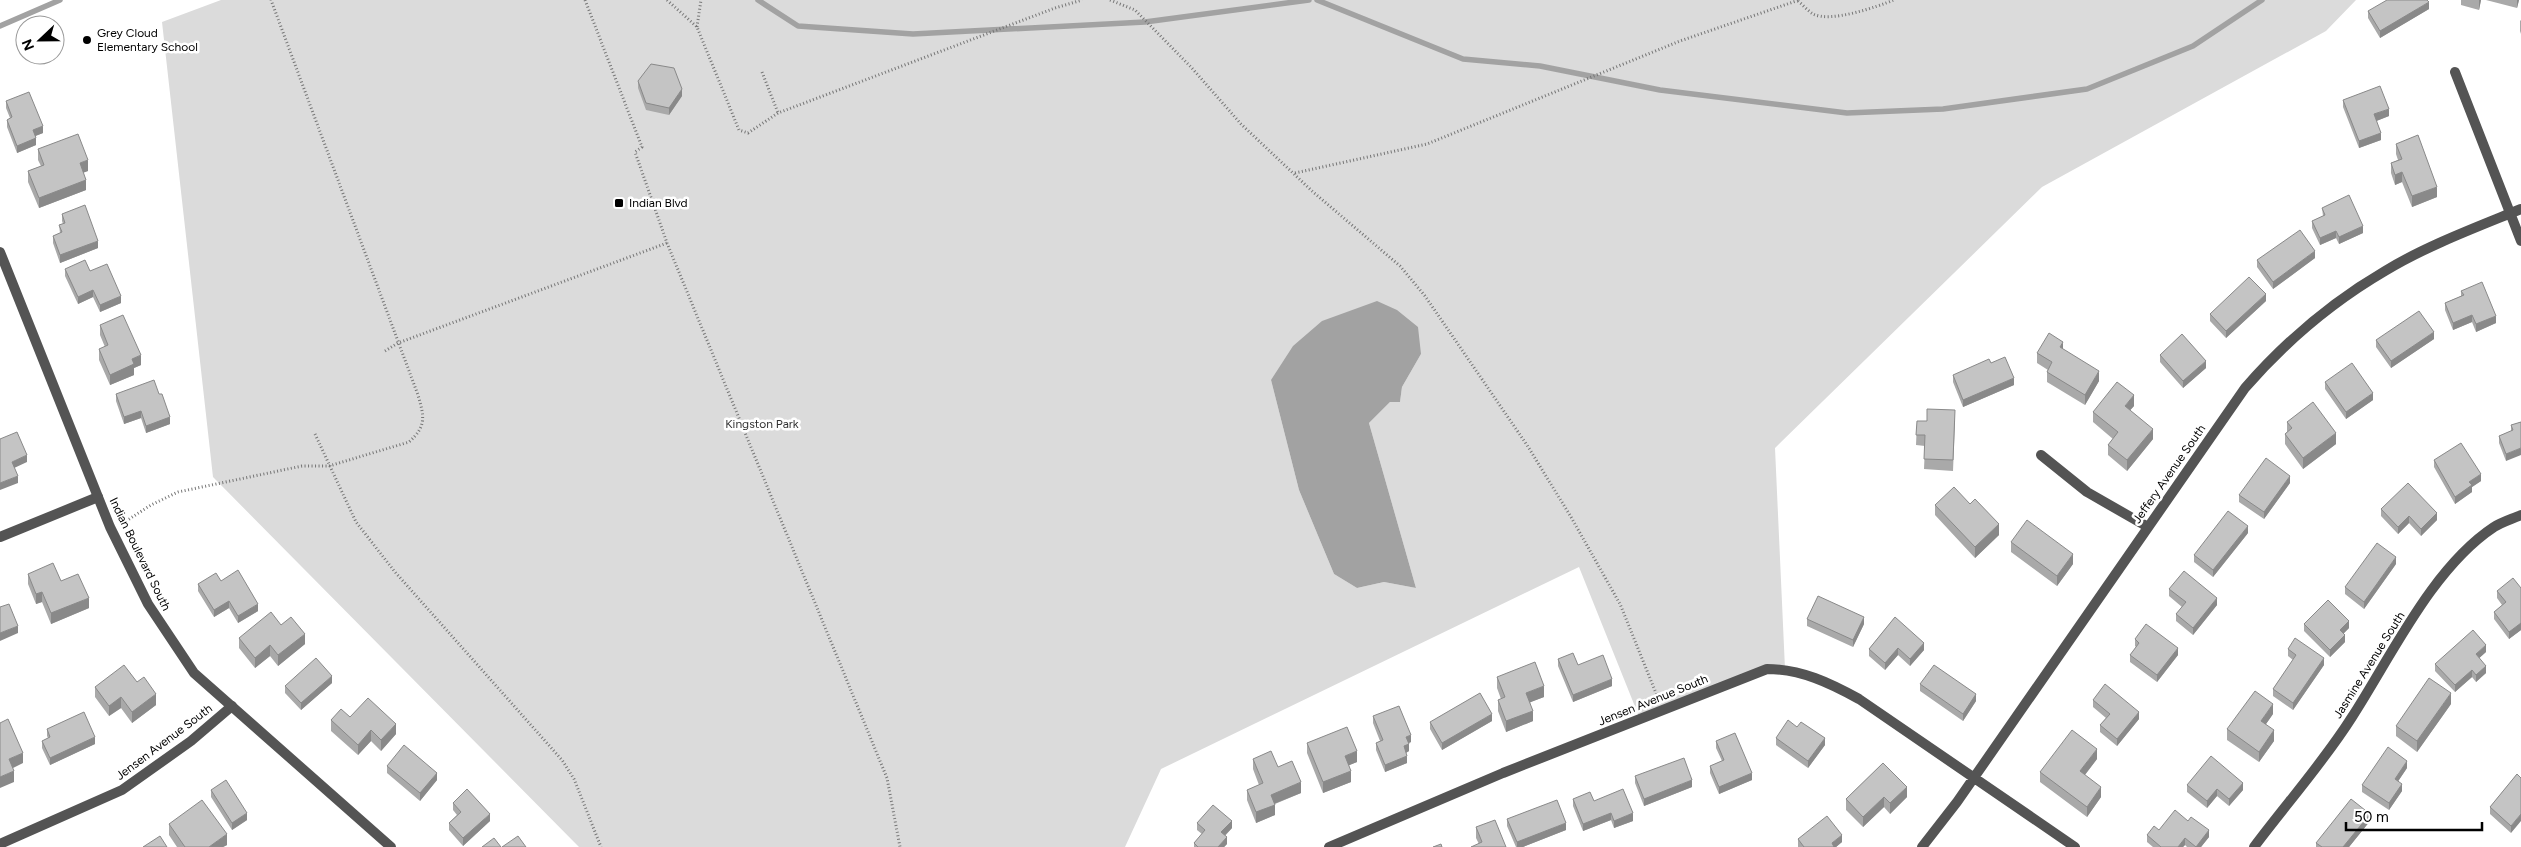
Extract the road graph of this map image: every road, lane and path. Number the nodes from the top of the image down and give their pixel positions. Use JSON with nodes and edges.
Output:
{"nodes":[{"id":1,"x":271,"y":0,"type":"edge"},
{"id":2,"x":585,"y":0,"type":"edge"},
{"id":3,"x":667,"y":0,"type":"edge"},
{"id":4,"x":701,"y":0,"type":"edge"},
{"id":5,"x":1082,"y":0,"type":"edge"},
{"id":6,"x":1110,"y":0,"type":"edge"},
{"id":7,"x":1799,"y":0,"type":"edge"},
{"id":8,"x":1894,"y":0,"type":"edge"},
{"id":9,"x":697,"y":27,"type":"junction"},
{"id":10,"x":762,"y":72,"type":"dead end"},
{"id":11,"x":2454,"y":72,"type":"dead end"},
{"id":12,"x":778,"y":113,"type":"junction"},
{"id":13,"x":1295,"y":173,"type":"junction"},
{"id":14,"x":2521,"y":208,"type":"edge"},
{"id":15,"x":2510,"y":213,"type":"junction"},
{"id":16,"x":2521,"y":241,"type":"edge"},
{"id":17,"x":667,"y":243,"type":"junction"},
{"id":18,"x":0,"y":252,"type":"edge"},
{"id":19,"x":398,"y":342,"type":"junction"},
{"id":20,"x":386,"y":352,"type":"dead end"},
{"id":21,"x":315,"y":434,"type":"dead end"},
{"id":22,"x":2041,"y":455,"type":"dead end"},
{"id":23,"x":329,"y":466,"type":"junction"},
{"id":24,"x":98,"y":497,"type":"junction"},
{"id":25,"x":2521,"y":515,"type":"edge"},
{"id":26,"x":2148,"y":527,"type":"junction"},
{"id":27,"x":112,"y":530,"type":"junction"},
{"id":28,"x":0,"y":537,"type":"edge"},
{"id":29,"x":232,"y":706,"type":"junction"},
{"id":30,"x":1662,"y":710,"type":"junction"},
{"id":31,"x":1974,"y":778,"type":"junction"},
{"id":32,"x":0,"y":844,"type":"edge"},
{"id":33,"x":391,"y":847,"type":"edge"},
{"id":34,"x":601,"y":847,"type":"edge"},
{"id":35,"x":900,"y":847,"type":"edge"},
{"id":36,"x":1329,"y":847,"type":"edge"},
{"id":37,"x":1922,"y":847,"type":"edge"},
{"id":38,"x":2075,"y":847,"type":"edge"},
{"id":39,"x":2254,"y":847,"type":"edge"}],
"edges":[{"from":1,"to":19,"type":"path"},
{"from":2,"to":17,"type":"path"},
{"from":3,"to":9,"type":"path"},
{"from":4,"to":9,"type":"path"},
{"from":5,"to":12,"type":"path"},
{"from":6,"to":13,"type":"path"},
{"from":7,"to":8,"type":"path"},
{"from":7,"to":13,"type":"path"},
{"from":9,"to":12,"type":"path"},
{"from":10,"to":12,"type":"path"},
{"from":11,"to":15,"type":"street"},
{"from":13,"to":30,"type":"path"},
{"from":14,"to":15,"type":"street","name":"Jeffery Avenue South"},
{"from":15,"to":16,"type":"street"},
{"from":15,"to":26,"type":"street","name":"Jeffery Avenue South"},
{"from":17,"to":19,"type":"path"},
{"from":17,"to":35,"type":"path"},
{"from":18,"to":24,"type":"street","name":"Indian Boulevard South"},
{"from":19,"to":20,"type":"path"},
{"from":19,"to":23,"type":"path"},
{"from":21,"to":23,"type":"path"},
{"from":22,"to":26,"type":"street"},
{"from":23,"to":27,"type":"path"},
{"from":23,"to":34,"type":"path"},
{"from":24,"to":27,"type":"street","name":"Indian Boulevard South"},
{"from":24,"to":28,"type":"street"},
{"from":25,"to":39,"type":"street","name":"Jasmine Avenue South"},
{"from":26,"to":31,"type":"street","name":"Jeffery Avenue South"},
{"from":27,"to":29,"type":"street","name":"Indian Boulevard South"},
{"from":29,"to":32,"type":"street","name":"Jensen Avenue South"},
{"from":29,"to":33,"type":"street","name":"Indian Boulevard South"},
{"from":30,"to":31,"type":"street","name":"Jensen Avenue South"},
{"from":30,"to":36,"type":"street","name":"Jensen Avenue South"},
{"from":31,"to":37,"type":"street","name":"Jeffery Avenue South"},
{"from":31,"to":38,"type":"street","name":"Jensen Avenue South"}]}
